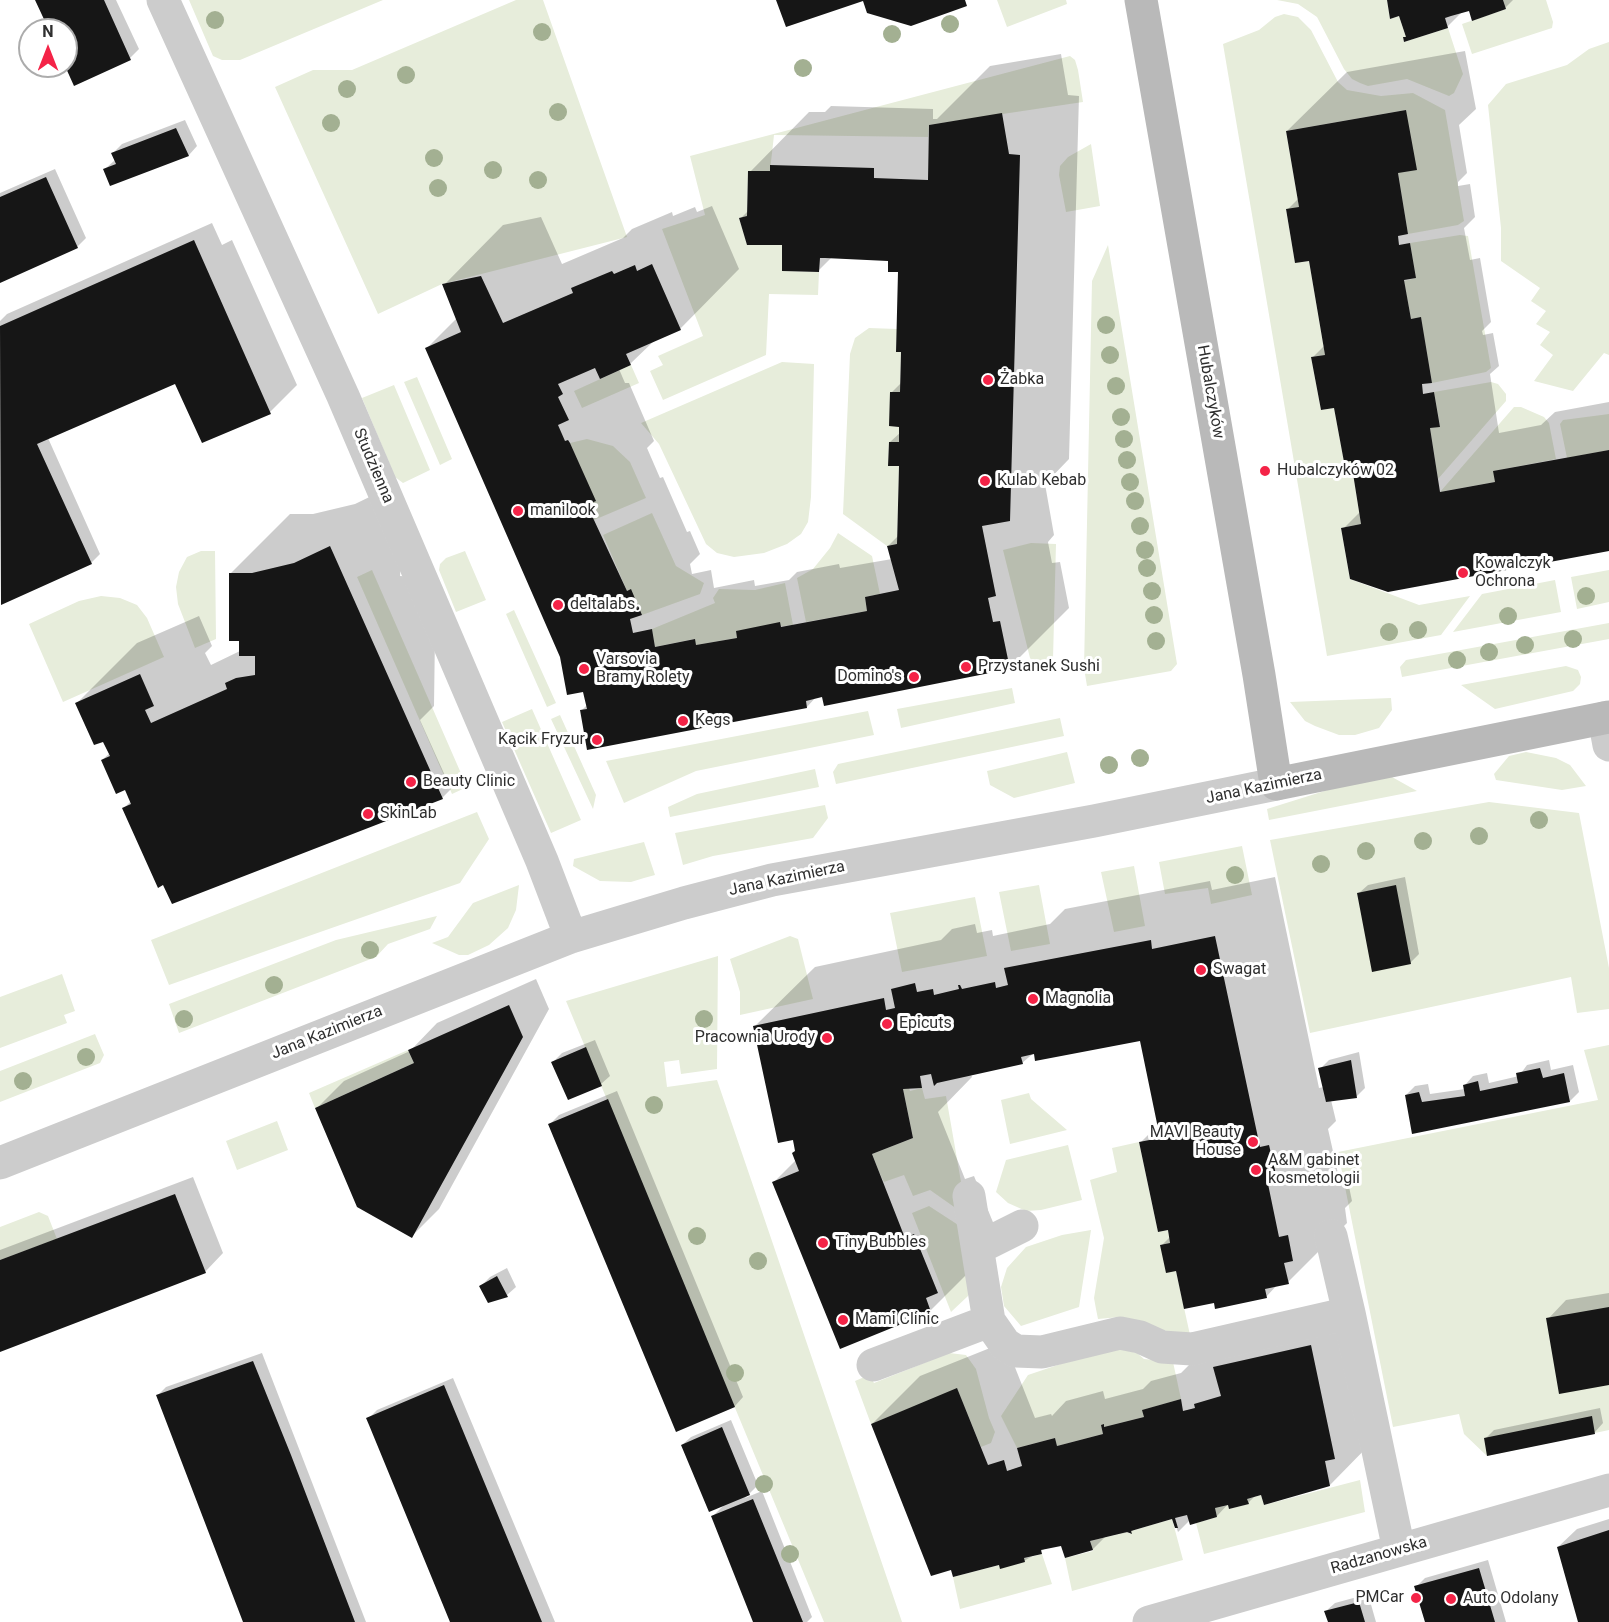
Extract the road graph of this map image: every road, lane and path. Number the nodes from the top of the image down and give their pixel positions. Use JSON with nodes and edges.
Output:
{"nodes":[{"id":1,"x":164,"y":0,"type":"edge"},
{"id":2,"x":1141,"y":0,"type":"edge"},
{"id":3,"x":1607,"y":726,"type":"edge"},
{"id":4,"x":1275,"y":784,"type":"junction"},
{"id":5,"x":571,"y":937,"type":"junction"},
{"id":6,"x":0,"y":1163,"type":"edge"},
{"id":7,"x":969,"y":1197,"type":"dead end"},
{"id":8,"x":1022,"y":1226,"type":"dead end"},
{"id":9,"x":1331,"y":1236,"type":"dead end"},
{"id":10,"x":978,"y":1248,"type":"junction"},
{"id":11,"x":1349,"y":1313,"type":"junction"},
{"id":12,"x":989,"y":1321,"type":"junction"},
{"id":13,"x":873,"y":1365,"type":"dead end"},
{"id":14,"x":1609,"y":1490,"type":"edge"},
{"id":15,"x":1399,"y":1551,"type":"junction"},
{"id":16,"x":1149,"y":1622,"type":"edge"}],
"edges":[{"from":1,"to":5,"type":"street","name":"Studzienna"},
{"from":2,"to":4,"type":"street","name":"Hubalczyków"},
{"from":3,"to":4,"type":"street","name":"Jana Kazimierza"},
{"from":4,"to":5,"type":"street","name":"Jana Kazimierza"},
{"from":5,"to":6,"type":"street","name":"Jana Kazimierza"},
{"from":7,"to":10,"type":"street"},
{"from":8,"to":10,"type":"street"},
{"from":9,"to":11,"type":"street"},
{"from":10,"to":12,"type":"street"},
{"from":11,"to":12,"type":"street"},
{"from":11,"to":15,"type":"street"},
{"from":12,"to":13,"type":"street"},
{"from":14,"to":15,"type":"street","name":"Radzanowska"},
{"from":15,"to":16,"type":"street","name":"Radzanowska"}]}
